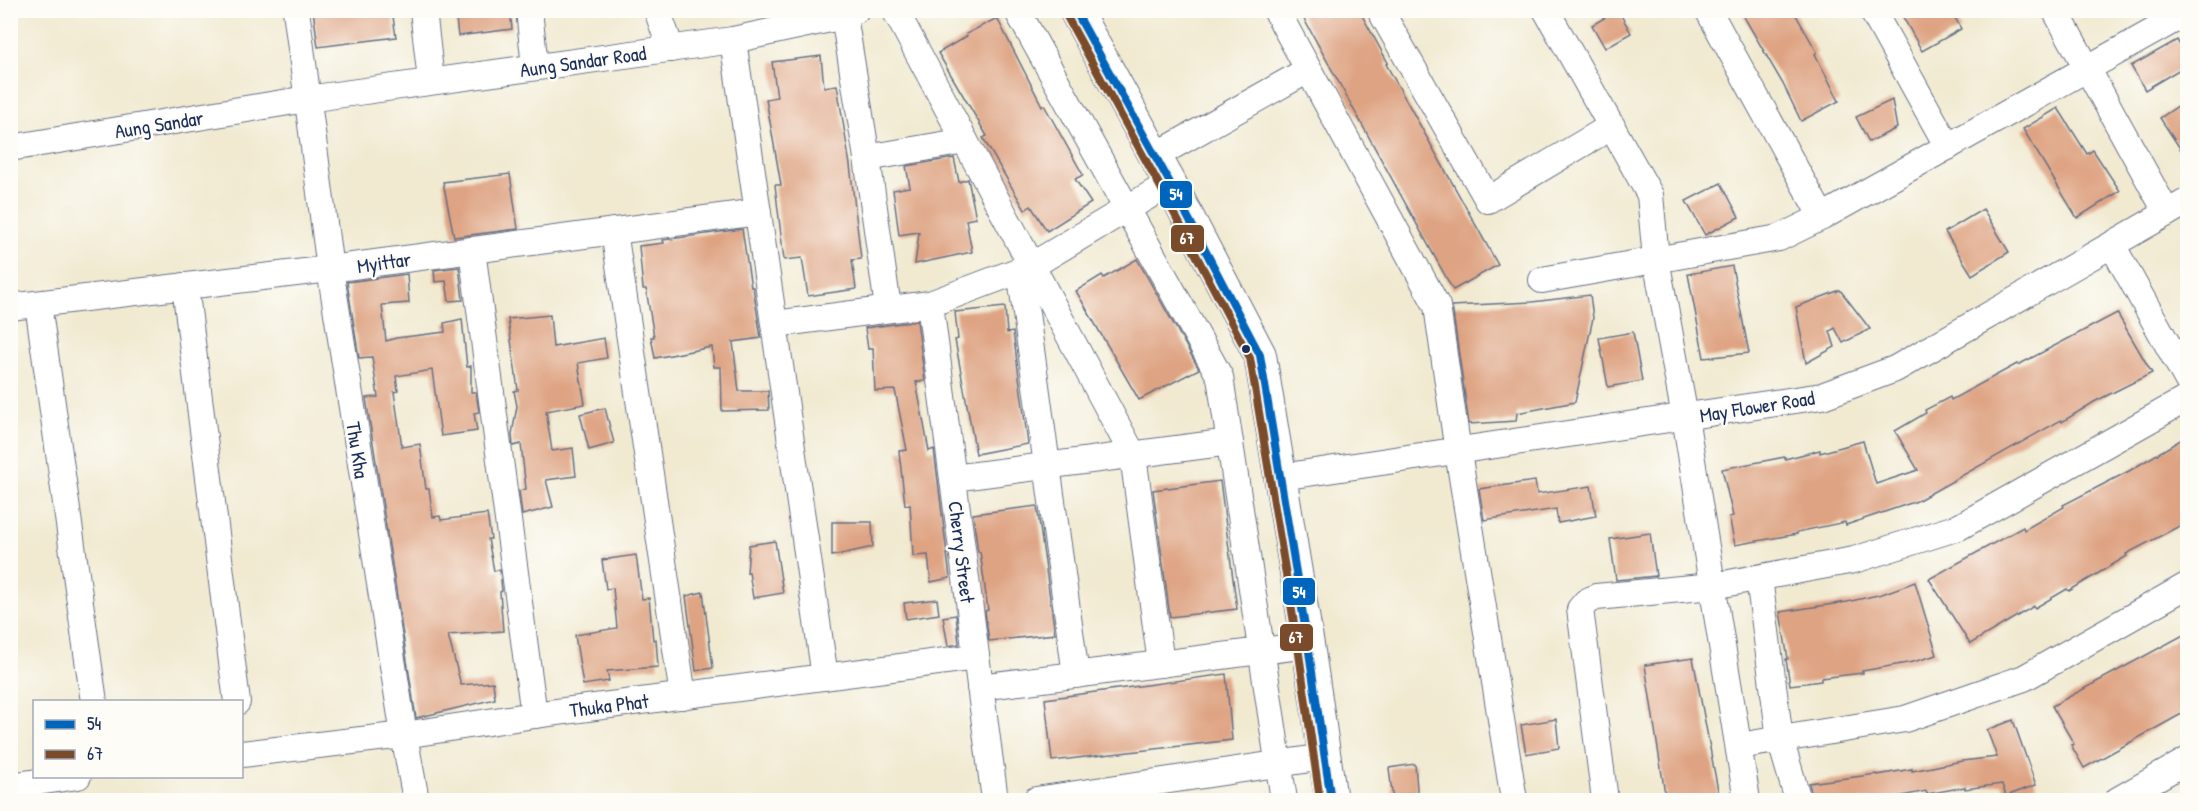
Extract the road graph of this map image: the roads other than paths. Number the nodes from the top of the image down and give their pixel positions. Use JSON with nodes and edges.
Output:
{"nodes":[{"id":1,"x":296,"y":10,"type":"edge"},
{"id":2,"x":423,"y":10,"type":"edge"},
{"id":3,"x":529,"y":10,"type":"edge"},
{"id":4,"x":657,"y":10,"type":"edge"},
{"id":5,"x":895,"y":10,"type":"edge"},
{"id":6,"x":1017,"y":10,"type":"edge"},
{"id":7,"x":1075,"y":10,"type":"edge"},
{"id":8,"x":1276,"y":10,"type":"edge"},
{"id":9,"x":1380,"y":10,"type":"edge"},
{"id":10,"x":1546,"y":10,"type":"edge"},
{"id":11,"x":1708,"y":10,"type":"edge"},
{"id":12,"x":1872,"y":10,"type":"edge"},
{"id":13,"x":2055,"y":10,"type":"edge"},
{"id":14,"x":2187,"y":12,"type":"edge"},
{"id":15,"x":850,"y":13,"type":"edge"},
{"id":16,"x":777,"y":20,"type":"edge"},
{"id":17,"x":733,"y":40,"type":"junction"},
{"id":18,"x":671,"y":49,"type":"junction"},
{"id":19,"x":535,"y":67,"type":"junction"},
{"id":20,"x":2087,"y":68,"type":"junction"},
{"id":21,"x":1308,"y":70,"type":"junction"},
{"id":22,"x":431,"y":81,"type":"junction"},
{"id":23,"x":307,"y":99,"type":"junction"},
{"id":24,"x":1612,"y":126,"type":"junction"},
{"id":25,"x":965,"y":141,"type":"junction"},
{"id":26,"x":1948,"y":147,"type":"junction"},
{"id":27,"x":10,"y":148,"type":"edge"},
{"id":28,"x":867,"y":158,"type":"junction"},
{"id":29,"x":1163,"y":169,"type":"junction"},
{"id":30,"x":2177,"y":207,"type":"edge"},
{"id":31,"x":1128,"y":208,"type":"junction"},
{"id":32,"x":758,"y":212,"type":"junction"},
{"id":33,"x":1822,"y":217,"type":"junction"},
{"id":34,"x":614,"y":231,"type":"junction"},
{"id":35,"x":2112,"y":245,"type":"junction"},
{"id":36,"x":472,"y":250,"type":"junction"},
{"id":37,"x":1656,"y":260,"type":"junction"},
{"id":38,"x":1025,"y":268,"type":"junction"},
{"id":39,"x":330,"y":269,"type":"junction"},
{"id":40,"x":1542,"y":280,"type":"dead end"},
{"id":41,"x":185,"y":286,"type":"junction"},
{"id":42,"x":38,"y":304,"type":"junction"},
{"id":43,"x":930,"y":304,"type":"junction"},
{"id":44,"x":10,"y":307,"type":"edge"},
{"id":45,"x":888,"y":308,"type":"junction"},
{"id":46,"x":775,"y":324,"type":"junction"},
{"id":47,"x":2187,"y":381,"type":"edge"},
{"id":48,"x":2187,"y":398,"type":"edge"},
{"id":49,"x":1685,"y":417,"type":"junction"},
{"id":50,"x":1230,"y":442,"type":"junction"},
{"id":51,"x":1458,"y":452,"type":"junction"},
{"id":52,"x":1133,"y":455,"type":"junction"},
{"id":53,"x":1047,"y":466,"type":"junction"},
{"id":54,"x":1281,"y":477,"type":"junction"},
{"id":55,"x":953,"y":478,"type":"junction"},
{"id":56,"x":1759,"y":578,"type":"junction"},
{"id":57,"x":2187,"y":585,"type":"edge"},
{"id":58,"x":1713,"y":586,"type":"junction"},
{"id":59,"x":1308,"y":645,"type":"junction"},
{"id":60,"x":1261,"y":651,"type":"junction"},
{"id":61,"x":976,"y":657,"type":"junction"},
{"id":62,"x":1161,"y":664,"type":"junction"},
{"id":63,"x":1076,"y":675,"type":"junction"},
{"id":64,"x":825,"y":677,"type":"junction"},
{"id":65,"x":980,"y":687,"type":"junction"},
{"id":66,"x":683,"y":696,"type":"junction"},
{"id":67,"x":94,"y":700,"type":"edge"},
{"id":68,"x":237,"y":700,"type":"edge"},
{"id":69,"x":534,"y":715,"type":"junction"},
{"id":70,"x":404,"y":735,"type":"junction"},
{"id":71,"x":1780,"y":738,"type":"junction"},
{"id":72,"x":1739,"y":746,"type":"junction"},
{"id":73,"x":243,"y":749,"type":"edge"},
{"id":74,"x":1324,"y":757,"type":"junction"},
{"id":75,"x":2187,"y":760,"type":"edge"},
{"id":76,"x":1278,"y":765,"type":"junction"},
{"id":77,"x":70,"y":778,"type":"edge"},
{"id":78,"x":10,"y":786,"type":"edge"},
{"id":79,"x":1175,"y":790,"type":"edge"},
{"id":80,"x":1098,"y":796,"type":"edge"},
{"id":81,"x":416,"y":801,"type":"edge"},
{"id":82,"x":995,"y":801,"type":"edge"},
{"id":83,"x":1036,"y":801,"type":"edge"},
{"id":84,"x":1284,"y":801,"type":"edge"},
{"id":85,"x":1331,"y":801,"type":"edge"},
{"id":86,"x":1514,"y":801,"type":"edge"},
{"id":87,"x":1605,"y":801,"type":"edge"},
{"id":88,"x":1747,"y":801,"type":"edge"},
{"id":89,"x":1798,"y":801,"type":"edge"},
{"id":90,"x":2118,"y":801,"type":"edge"}],
"edges":[{"from":1,"to":23,"type":"street","name":"Thu Kha"},
{"from":2,"to":22,"type":"street"},
{"from":3,"to":19,"type":"street"},
{"from":4,"to":18,"type":"street"},
{"from":5,"to":25,"type":"street"},
{"from":6,"to":31,"type":"street"},
{"from":7,"to":29,"type":"main road"},
{"from":8,"to":21,"type":"street"},
{"from":9,"to":24,"type":"street"},
{"from":10,"to":24,"type":"street"},
{"from":11,"to":33,"type":"street"},
{"from":12,"to":26,"type":"street"},
{"from":13,"to":20,"type":"street"},
{"from":14,"to":20,"type":"street"},
{"from":15,"to":16,"type":"street","name":"Aung Sandar Road"},
{"from":15,"to":28,"type":"street"},
{"from":16,"to":17,"type":"street","name":"Aung Sandar Road"},
{"from":17,"to":18,"type":"street","name":"Aung Sandar Road"},
{"from":17,"to":32,"type":"street"},
{"from":18,"to":19,"type":"street","name":"Aung Sandar Road"},
{"from":19,"to":22,"type":"street","name":"Aung Sandar Road"},
{"from":20,"to":26,"type":"street"},
{"from":20,"to":30,"type":"street"},
{"from":21,"to":29,"type":"street"},
{"from":21,"to":51,"type":"street"},
{"from":22,"to":23,"type":"street","name":"Aung Sandar Road"},
{"from":23,"to":27,"type":"street","name":"Aung Sandar"},
{"from":23,"to":39,"type":"street","name":"Thu Kha"},
{"from":24,"to":37,"type":"street"},
{"from":25,"to":28,"type":"street"},
{"from":25,"to":38,"type":"street"},
{"from":26,"to":33,"type":"street"},
{"from":28,"to":45,"type":"street"},
{"from":29,"to":31,"type":"street"},
{"from":29,"to":54,"type":"main road"},
{"from":30,"to":35,"type":"street","name":"May Flower Road"},
{"from":31,"to":38,"type":"street"},
{"from":31,"to":50,"type":"street"},
{"from":32,"to":34,"type":"street","name":"Myittar"},
{"from":32,"to":46,"type":"street"},
{"from":33,"to":37,"type":"street"},
{"from":34,"to":36,"type":"street","name":"Myittar"},
{"from":34,"to":66,"type":"street"},
{"from":35,"to":47,"type":"street"},
{"from":35,"to":49,"type":"street","name":"May Flower Road"},
{"from":36,"to":39,"type":"street","name":"Myittar"},
{"from":36,"to":69,"type":"street"},
{"from":37,"to":40,"type":"street"},
{"from":37,"to":49,"type":"street"},
{"from":38,"to":43,"type":"street"},
{"from":38,"to":52,"type":"street"},
{"from":38,"to":53,"type":"street"},
{"from":39,"to":41,"type":"street","name":"Myittar"},
{"from":39,"to":70,"type":"street","name":"Thu Kha"},
{"from":41,"to":42,"type":"street","name":"Myittar"},
{"from":41,"to":68,"type":"street"},
{"from":42,"to":44,"type":"street","name":"Myittar"},
{"from":42,"to":67,"type":"street"},
{"from":43,"to":45,"type":"street"},
{"from":43,"to":55,"type":"street","name":"Cherry Street"},
{"from":45,"to":46,"type":"street"},
{"from":46,"to":64,"type":"street"},
{"from":48,"to":56,"type":"street"},
{"from":49,"to":51,"type":"street","name":"May Flower Road"},
{"from":49,"to":58,"type":"street"},
{"from":50,"to":52,"type":"street"},
{"from":50,"to":60,"type":"street"},
{"from":51,"to":54,"type":"street","name":"May Flower Road"},
{"from":51,"to":86,"type":"street"},
{"from":52,"to":53,"type":"street"},
{"from":52,"to":62,"type":"street"},
{"from":53,"to":55,"type":"street"},
{"from":53,"to":63,"type":"street"},
{"from":54,"to":59,"type":"main road"},
{"from":55,"to":61,"type":"street","name":"Cherry Street"},
{"from":56,"to":58,"type":"street"},
{"from":56,"to":71,"type":"street"},
{"from":57,"to":71,"type":"street"},
{"from":58,"to":72,"type":"street"},
{"from":58,"to":87,"type":"street"},
{"from":59,"to":60,"type":"street"},
{"from":59,"to":74,"type":"main road"},
{"from":60,"to":62,"type":"street"},
{"from":60,"to":76,"type":"street"},
{"from":61,"to":64,"type":"street","name":"Thuka Phat"},
{"from":61,"to":65,"type":"street","name":"Cherry Street"},
{"from":62,"to":63,"type":"street"},
{"from":63,"to":65,"type":"street"},
{"from":64,"to":66,"type":"street","name":"Thuka Phat"},
{"from":65,"to":82,"type":"street","name":"Cherry Street"},
{"from":66,"to":69,"type":"street","name":"Thuka Phat"},
{"from":69,"to":70,"type":"street","name":"Thuka Phat"},
{"from":70,"to":73,"type":"street","name":"Thuka Phat"},
{"from":70,"to":81,"type":"street","name":"Thu Kha"},
{"from":71,"to":72,"type":"street"},
{"from":71,"to":89,"type":"street"},
{"from":72,"to":88,"type":"street"},
{"from":74,"to":76,"type":"street"},
{"from":74,"to":85,"type":"main road"},
{"from":75,"to":90,"type":"street"},
{"from":76,"to":79,"type":"street"},
{"from":76,"to":84,"type":"street"},
{"from":77,"to":78,"type":"street"},
{"from":79,"to":80,"type":"street"},
{"from":80,"to":83,"type":"street"}]}
